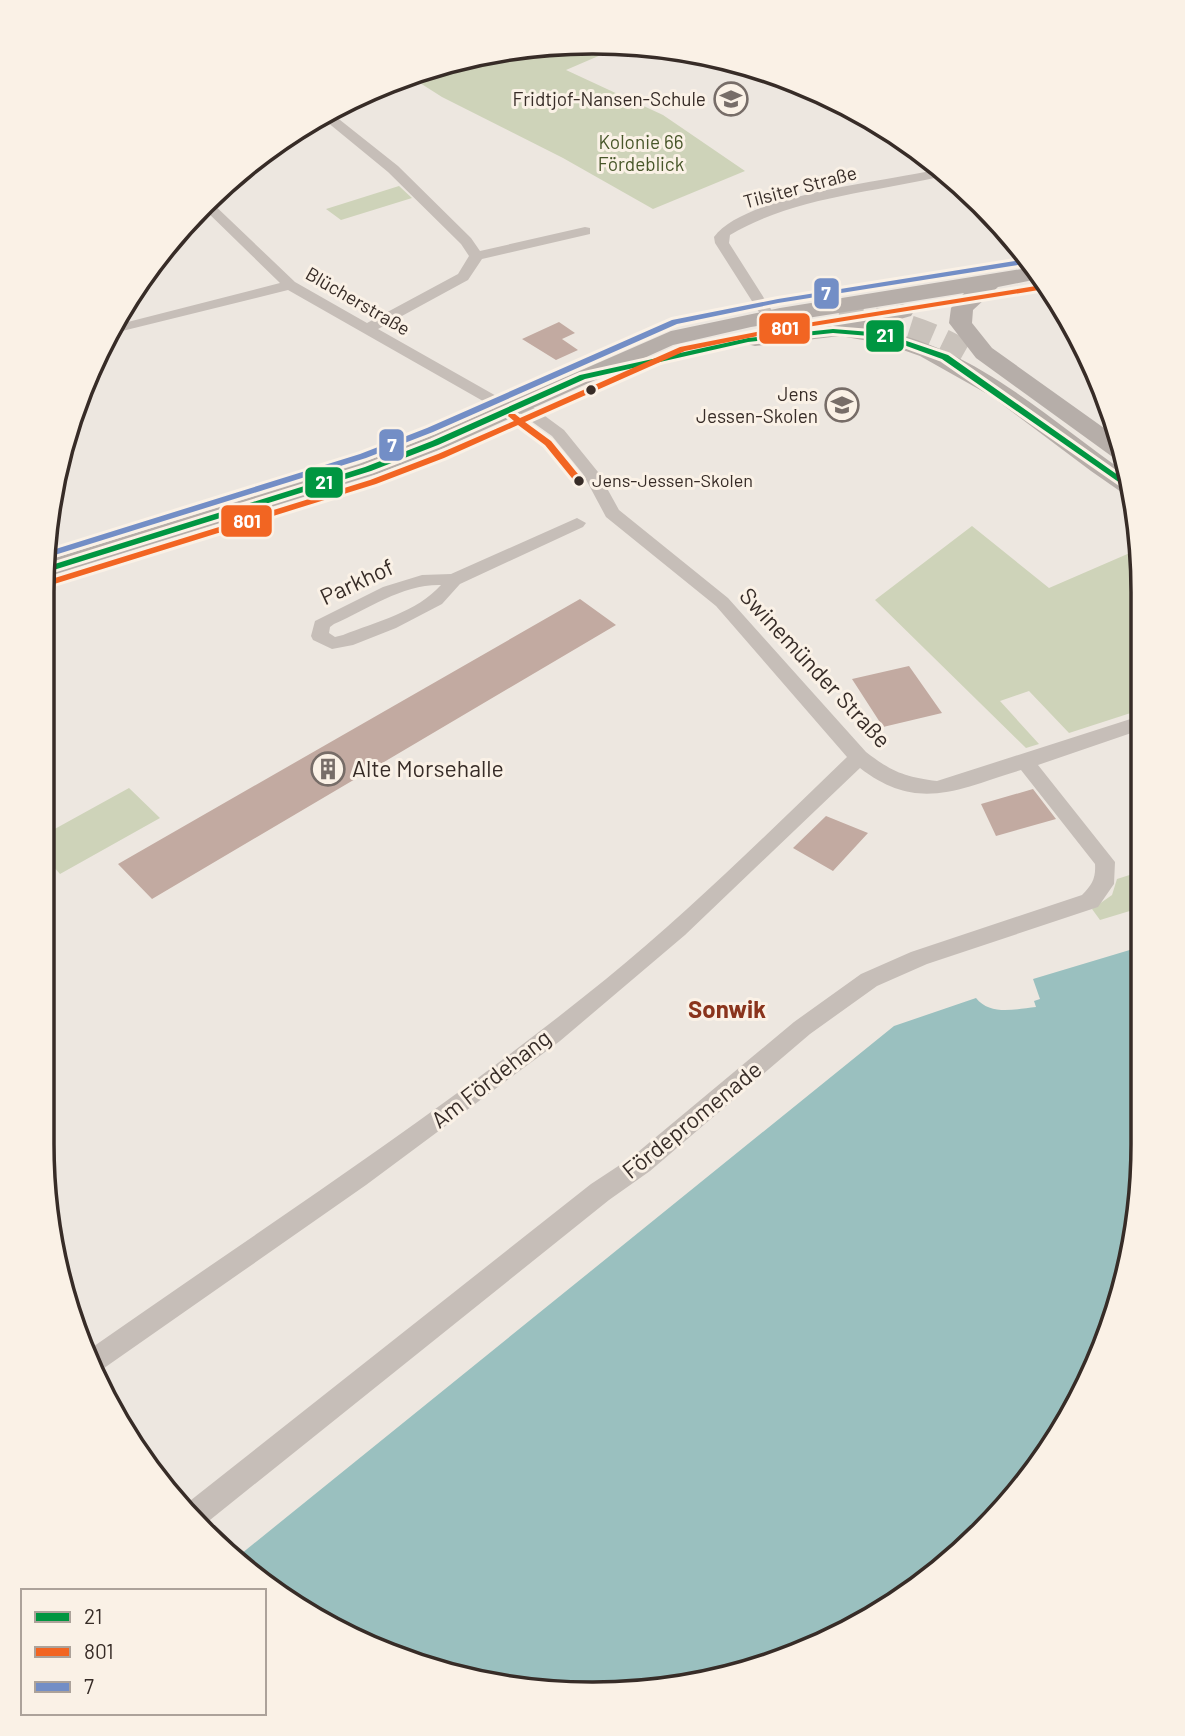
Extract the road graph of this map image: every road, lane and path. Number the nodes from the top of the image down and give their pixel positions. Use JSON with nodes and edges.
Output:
{"nodes":[{"id":1,"x":333,"y":121,"type":"edge"},
{"id":2,"x":931,"y":175,"type":"edge"},
{"id":3,"x":213,"y":211,"type":"edge"},
{"id":4,"x":585,"y":232,"type":"dead end"},
{"id":5,"x":476,"y":256,"type":"junction"},
{"id":6,"x":1027,"y":275,"type":"edge"},
{"id":7,"x":981,"y":284,"type":"junction"},
{"id":8,"x":290,"y":285,"type":"junction"},
{"id":9,"x":932,"y":302,"type":"junction"},
{"id":10,"x":769,"y":317,"type":"junction"},
{"id":11,"x":836,"y":324,"type":"junction"},
{"id":12,"x":124,"y":327,"type":"edge"},
{"id":13,"x":367,"y":328,"type":"junction"},
{"id":14,"x":644,"y":349,"type":"junction"},
{"id":15,"x":956,"y":356,"type":"junction"},
{"id":16,"x":583,"y":377,"type":"junction"},
{"id":17,"x":515,"y":407,"type":"junction"},
{"id":18,"x":1109,"y":443,"type":"edge"},
{"id":19,"x":1114,"y":462,"type":"edge"},
{"id":20,"x":1118,"y":478,"type":"edge"},
{"id":21,"x":612,"y":513,"type":"junction"},
{"id":22,"x":55,"y":567,"type":"edge"},
{"id":23,"x":453,"y":580,"type":"junction"},
{"id":24,"x":1131,"y":726,"type":"edge"},
{"id":25,"x":859,"y":757,"type":"junction"},
{"id":26,"x":1026,"y":762,"type":"junction"},
{"id":27,"x":99,"y":1358,"type":"edge"},
{"id":28,"x":200,"y":1511,"type":"edge"}],
"edges":[{"from":1,"to":5,"type":"street"},
{"from":2,"to":10,"type":"street","name":"Tilsiter Straße"},
{"from":3,"to":8,"type":"street","name":"Blücherstraße"},
{"from":4,"to":5,"type":"street"},
{"from":5,"to":13,"type":"street"},
{"from":6,"to":7,"type":"main road"},
{"from":7,"to":9,"type":"main road"},
{"from":7,"to":10,"type":"main road"},
{"from":7,"to":18,"type":"main road"},
{"from":8,"to":12,"type":"street"},
{"from":8,"to":13,"type":"street","name":"Blücherstraße"},
{"from":9,"to":11,"type":"main road"},
{"from":9,"to":15,"type":"main road"},
{"from":10,"to":14,"type":"main road"},
{"from":11,"to":14,"type":"main road"},
{"from":11,"to":15,"type":"main road"},
{"from":11,"to":16,"type":"main road"},
{"from":13,"to":17,"type":"street","name":"Blücherstraße"},
{"from":14,"to":16,"type":"main road"},
{"from":15,"to":19,"type":"main road"},
{"from":15,"to":20,"type":"main road"},
{"from":16,"to":17,"type":"main road"},
{"from":17,"to":21,"type":"street","name":"Swinemünder Straße"},
{"from":17,"to":22,"type":"main road"},
{"from":21,"to":23,"type":"street","name":"Parkhof"},
{"from":21,"to":25,"type":"street","name":"Swinemünder Straße"},
{"from":23,"to":23,"type":"street","name":"Parkhof"},
{"from":24,"to":26,"type":"street","name":"Swinemünder Straße"},
{"from":25,"to":26,"type":"street","name":"Swinemünder Straße"},
{"from":25,"to":27,"type":"street","name":"Am Fördehang"},
{"from":26,"to":28,"type":"street","name":"Fördepromenade"}]}
